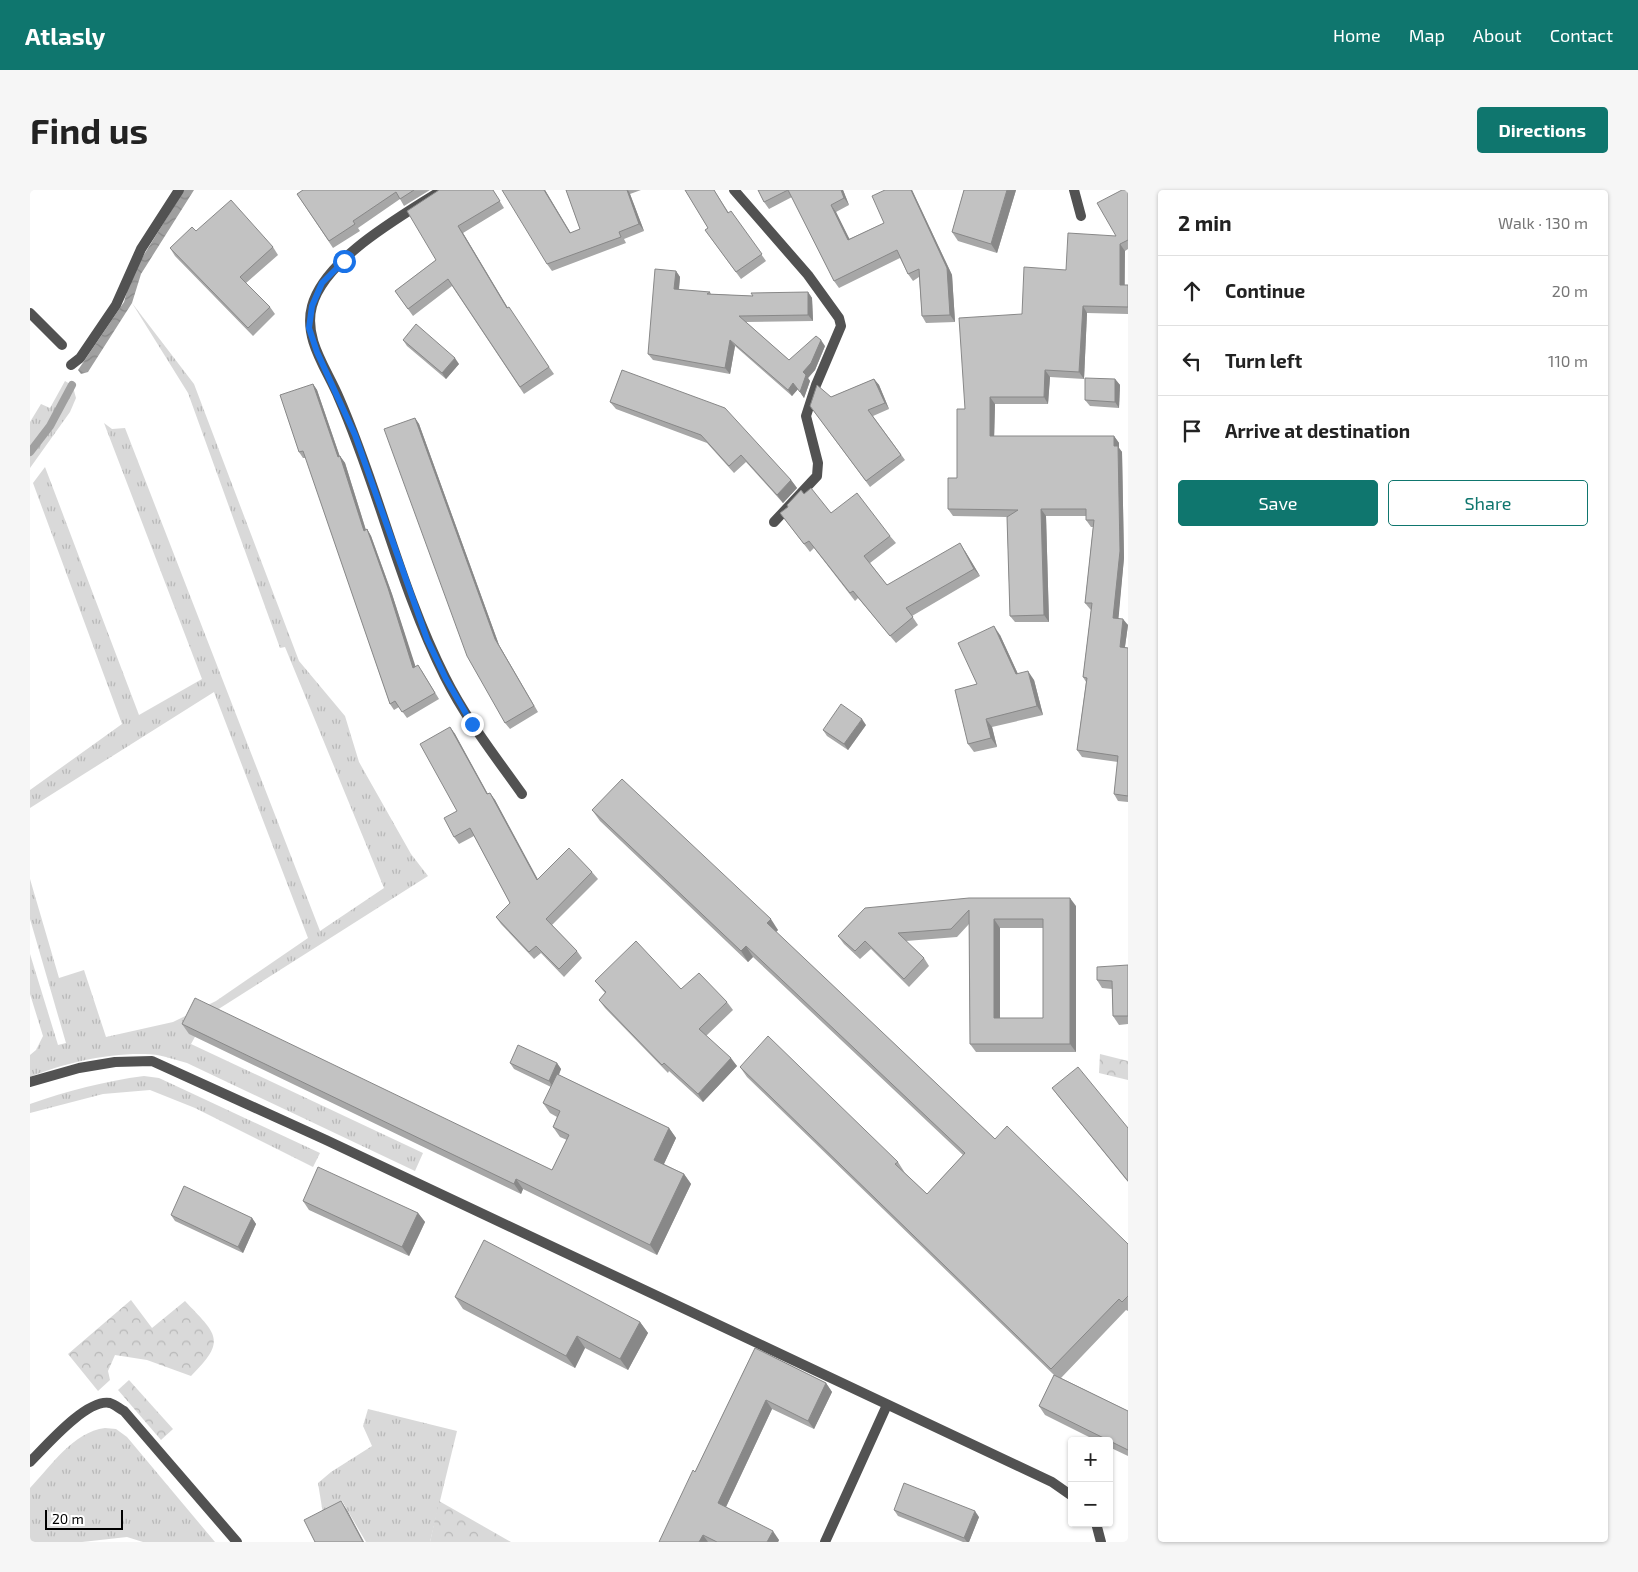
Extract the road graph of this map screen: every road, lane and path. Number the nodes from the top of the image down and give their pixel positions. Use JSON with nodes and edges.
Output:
{"nodes":[{"id":1,"x":179,"y":190,"type":"edge"},
{"id":2,"x":442,"y":190,"type":"edge"},
{"id":3,"x":734,"y":190,"type":"edge"},
{"id":4,"x":1074,"y":190,"type":"edge"},
{"id":5,"x":1081,"y":216,"type":"dead end"},
{"id":6,"x":30,"y":313,"type":"edge"},
{"id":7,"x":62,"y":345,"type":"dead end"},
{"id":8,"x":71,"y":365,"type":"dead end"},
{"id":9,"x":774,"y":522,"type":"dead end"},
{"id":10,"x":522,"y":794,"type":"dead end"},
{"id":11,"x":30,"y":1082,"type":"edge"},
{"id":12,"x":887,"y":1405,"type":"junction"},
{"id":13,"x":30,"y":1462,"type":"edge"},
{"id":14,"x":1068,"y":1493,"type":"edge"},
{"id":15,"x":1097,"y":1527,"type":"edge"},
{"id":16,"x":237,"y":1542,"type":"edge"},
{"id":17,"x":826,"y":1542,"type":"edge"},
{"id":18,"x":1101,"y":1542,"type":"edge"}],
"edges":[{"from":1,"to":8,"type":"street"},
{"from":2,"to":10,"type":"street"},
{"from":3,"to":9,"type":"street"},
{"from":4,"to":5,"type":"street"},
{"from":6,"to":7,"type":"street"},
{"from":11,"to":12,"type":"street"},
{"from":12,"to":14,"type":"street"},
{"from":12,"to":17,"type":"street"},
{"from":13,"to":16,"type":"street"},
{"from":15,"to":18,"type":"street"}]}
